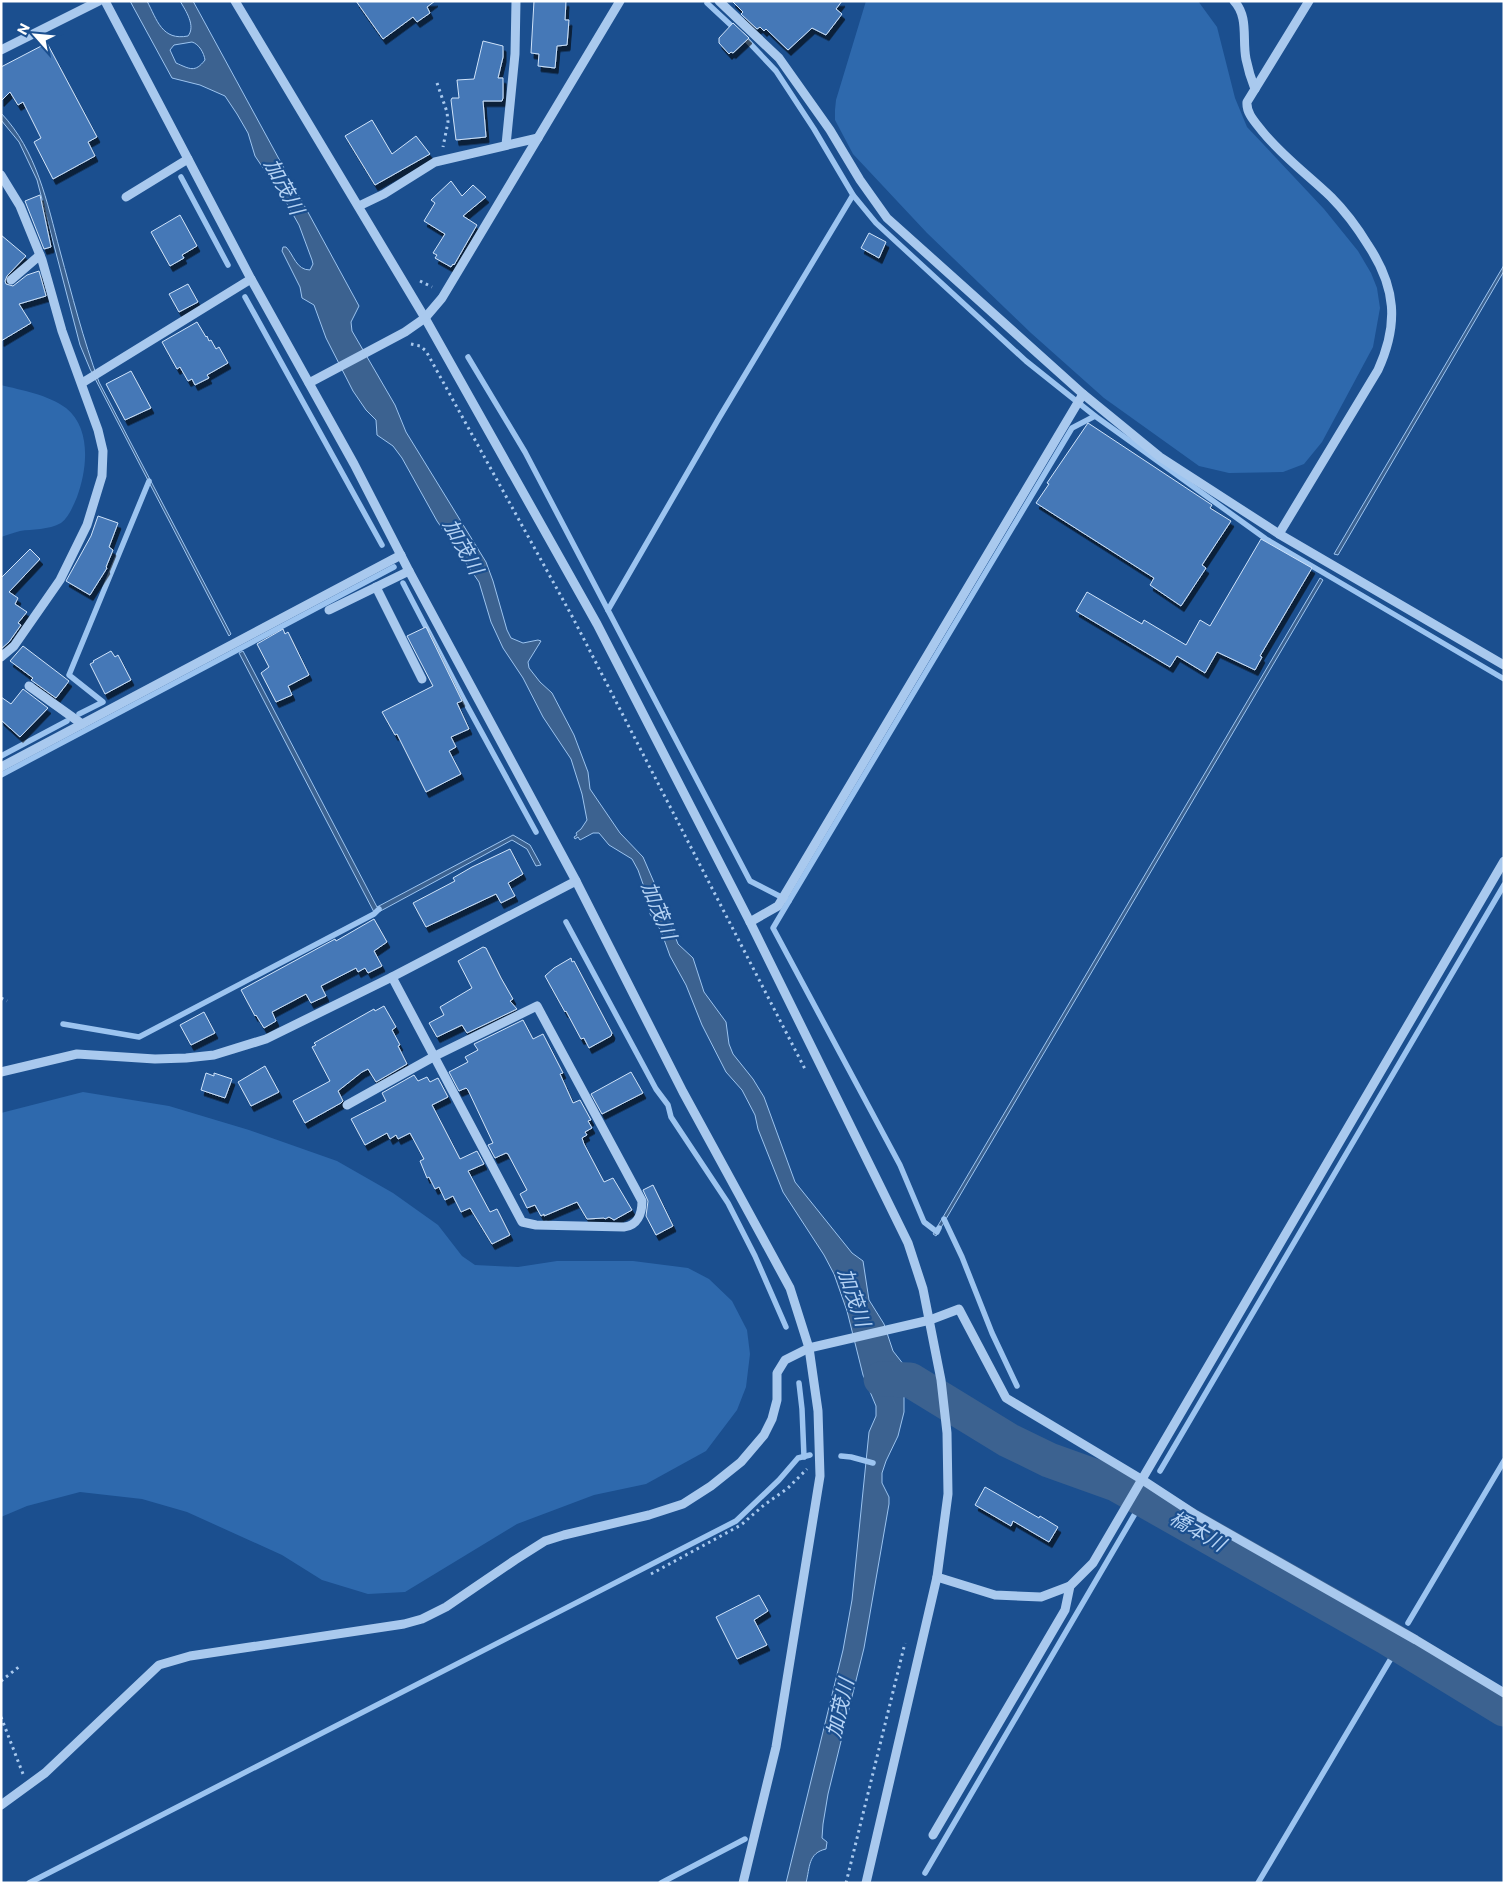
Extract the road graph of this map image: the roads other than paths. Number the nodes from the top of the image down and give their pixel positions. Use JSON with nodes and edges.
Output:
{"nodes":[{"id":1,"x":100,"y":1,"type":"edge"},
{"id":2,"x":105,"y":1,"type":"edge"},
{"id":3,"x":235,"y":1,"type":"edge"},
{"id":4,"x":516,"y":1,"type":"edge"},
{"id":5,"x":620,"y":1,"type":"edge"},
{"id":6,"x":719,"y":1,"type":"edge"},
{"id":7,"x":1234,"y":1,"type":"edge"},
{"id":8,"x":1309,"y":1,"type":"edge"},
{"id":9,"x":1,"y":50,"type":"edge"},
{"id":10,"x":1255,"y":89,"type":"junction"},
{"id":11,"x":538,"y":138,"type":"junction"},
{"id":12,"x":506,"y":146,"type":"junction"},
{"id":13,"x":188,"y":159,"type":"junction"},
{"id":14,"x":1,"y":175,"type":"edge"},
{"id":15,"x":126,"y":197,"type":"dead end"},
{"id":16,"x":359,"y":206,"type":"junction"},
{"id":17,"x":40,"y":256,"type":"junction"},
{"id":18,"x":252,"y":278,"type":"junction"},
{"id":19,"x":12,"y":280,"type":"dead end"},
{"id":20,"x":426,"y":318,"type":"junction"},
{"id":21,"x":82,"y":383,"type":"junction"},
{"id":22,"x":309,"y":383,"type":"junction"},
{"id":23,"x":1083,"y":394,"type":"junction"},
{"id":24,"x":1279,"y":534,"type":"junction"},
{"id":25,"x":401,"y":555,"type":"junction"},
{"id":26,"x":409,"y":571,"type":"junction"},
{"id":27,"x":376,"y":587,"type":"junction"},
{"id":28,"x":329,"y":610,"type":"dead end"},
{"id":29,"x":1,"y":657,"type":"edge"},
{"id":30,"x":1504,"y":665,"type":"edge"},
{"id":31,"x":422,"y":679,"type":"dead end"},
{"id":32,"x":29,"y":686,"type":"dead end"},
{"id":33,"x":82,"y":724,"type":"junction"},
{"id":34,"x":1,"y":767,"type":"edge"},
{"id":35,"x":1504,"y":861,"type":"edge"},
{"id":36,"x":576,"y":881,"type":"junction"},
{"id":37,"x":750,"y":922,"type":"junction"},
{"id":38,"x":392,"y":977,"type":"junction"},
{"id":39,"x":434,"y":1056,"type":"junction"},
{"id":40,"x":1,"y":1072,"type":"edge"},
{"id":41,"x":347,"y":1105,"type":"dead end"},
{"id":42,"x":930,"y":1320,"type":"junction"},
{"id":43,"x":809,"y":1348,"type":"junction"},
{"id":44,"x":1139,"y":1482,"type":"junction"},
{"id":45,"x":937,"y":1577,"type":"junction"},
{"id":46,"x":1070,"y":1586,"type":"junction"},
{"id":47,"x":1504,"y":1693,"type":"edge"},
{"id":48,"x":1,"y":1805,"type":"edge"},
{"id":49,"x":934,"y":1835,"type":"dead end"},
{"id":50,"x":743,"y":1883,"type":"edge"},
{"id":51,"x":866,"y":1883,"type":"edge"}],
"edges":[{"from":1,"to":9,"type":"street"},
{"from":2,"to":13,"type":"street"},
{"from":3,"to":16,"type":"street"},
{"from":4,"to":12,"type":"street"},
{"from":5,"to":11,"type":"street"},
{"from":6,"to":23,"type":"street"},
{"from":7,"to":10,"type":"street"},
{"from":8,"to":10,"type":"street"},
{"from":10,"to":24,"type":"street"},
{"from":11,"to":12,"type":"street"},
{"from":11,"to":20,"type":"street"},
{"from":12,"to":16,"type":"street"},
{"from":13,"to":15,"type":"street"},
{"from":13,"to":18,"type":"street"},
{"from":14,"to":17,"type":"street"},
{"from":16,"to":20,"type":"street"},
{"from":17,"to":19,"type":"street"},
{"from":17,"to":21,"type":"street"},
{"from":18,"to":21,"type":"street"},
{"from":18,"to":22,"type":"street"},
{"from":20,"to":22,"type":"street"},
{"from":20,"to":37,"type":"street"},
{"from":21,"to":29,"type":"street"},
{"from":22,"to":25,"type":"street"},
{"from":23,"to":24,"type":"street"},
{"from":23,"to":37,"type":"street"},
{"from":24,"to":30,"type":"street"},
{"from":25,"to":26,"type":"street"},
{"from":25,"to":33,"type":"street"},
{"from":26,"to":27,"type":"street"},
{"from":26,"to":36,"type":"street"},
{"from":27,"to":28,"type":"street"},
{"from":27,"to":31,"type":"street"},
{"from":32,"to":33,"type":"street"},
{"from":33,"to":34,"type":"street"},
{"from":35,"to":44,"type":"street"},
{"from":36,"to":38,"type":"street"},
{"from":36,"to":43,"type":"street"},
{"from":37,"to":42,"type":"street"},
{"from":38,"to":39,"type":"street"},
{"from":38,"to":40,"type":"street"},
{"from":39,"to":39,"type":"street"},
{"from":39,"to":41,"type":"street"},
{"from":42,"to":43,"type":"street"},
{"from":42,"to":44,"type":"street"},
{"from":42,"to":45,"type":"street"},
{"from":43,"to":48,"type":"street"},
{"from":43,"to":50,"type":"street"},
{"from":44,"to":46,"type":"street"},
{"from":44,"to":47,"type":"street"},
{"from":45,"to":46,"type":"street"},
{"from":45,"to":51,"type":"street"},
{"from":46,"to":49,"type":"street"}]}
